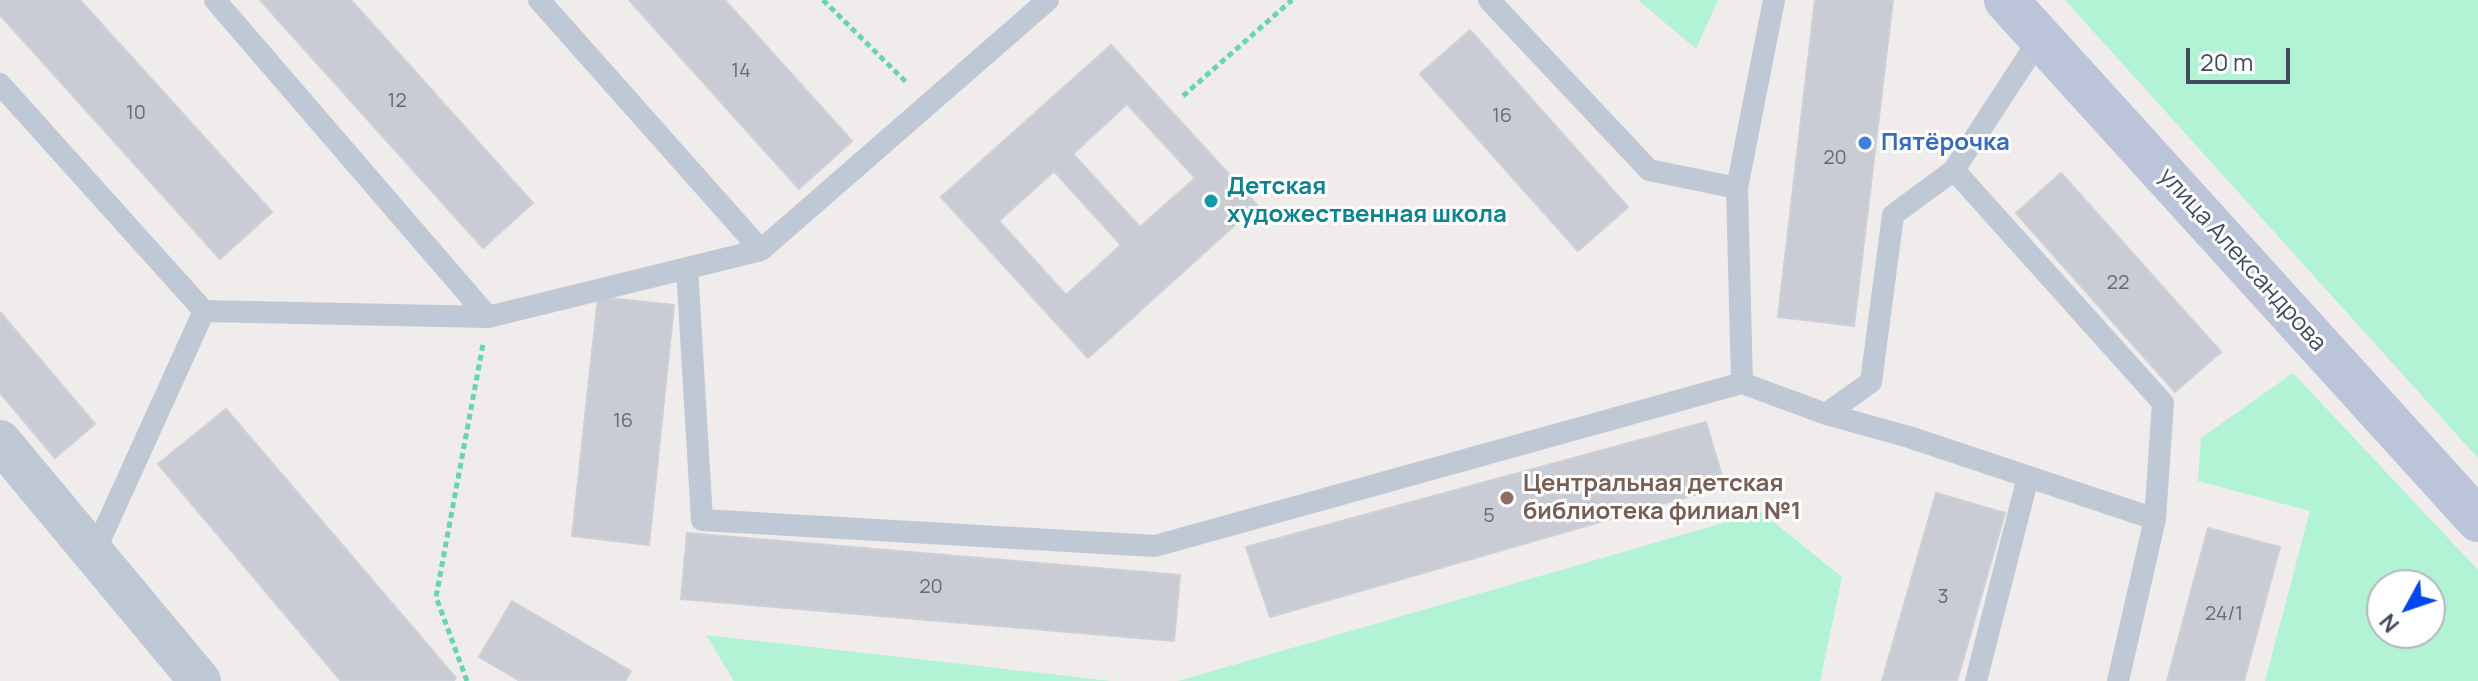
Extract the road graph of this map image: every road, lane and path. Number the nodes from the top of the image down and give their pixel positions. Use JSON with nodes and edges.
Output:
{"nodes":[{"id":1,"x":215,"y":0,"type":"edge"},
{"id":2,"x":539,"y":0,"type":"edge"},
{"id":3,"x":823,"y":0,"type":"edge"},
{"id":4,"x":1048,"y":0,"type":"edge"},
{"id":5,"x":1292,"y":0,"type":"edge"},
{"id":6,"x":1489,"y":0,"type":"edge"},
{"id":7,"x":1774,"y":0,"type":"edge"},
{"id":8,"x":2006,"y":0,"type":"edge"},
{"id":9,"x":2040,"y":38,"type":"junction"},
{"id":10,"x":0,"y":84,"type":"edge"},
{"id":11,"x":1183,"y":96,"type":"dead end"},
{"id":12,"x":929,"y":104,"type":"junction"},
{"id":13,"x":1954,"y":170,"type":"junction"},
{"id":14,"x":1737,"y":188,"type":"junction"},
{"id":15,"x":761,"y":250,"type":"junction"},
{"id":16,"x":687,"y":268,"type":"junction"},
{"id":17,"x":204,"y":311,"type":"junction"},
{"id":18,"x":488,"y":317,"type":"junction"},
{"id":19,"x":1742,"y":383,"type":"junction"},
{"id":20,"x":1826,"y":414,"type":"junction"},
{"id":21,"x":0,"y":441,"type":"edge"},
{"id":22,"x":2028,"y":477,"type":"junction"},
{"id":23,"x":2155,"y":519,"type":"junction"},
{"id":24,"x":2478,"y":520,"type":"edge"},
{"id":25,"x":94,"y":553,"type":"junction"},
{"id":26,"x":200,"y":681,"type":"edge"},
{"id":27,"x":467,"y":681,"type":"edge"},
{"id":28,"x":1976,"y":681,"type":"edge"},
{"id":29,"x":2118,"y":681,"type":"edge"}],
"edges":[{"from":1,"to":18,"type":"lane"},
{"from":2,"to":15,"type":"lane"},
{"from":3,"to":12,"type":"path"},
{"from":4,"to":12,"type":"lane"},
{"from":5,"to":11,"type":"path"},
{"from":6,"to":14,"type":"lane"},
{"from":7,"to":14,"type":"lane"},
{"from":8,"to":9,"type":"street","name":"улица Александрова"},
{"from":9,"to":13,"type":"lane"},
{"from":9,"to":24,"type":"street","name":"улица Александрова"},
{"from":10,"to":17,"type":"lane"},
{"from":12,"to":15,"type":"lane"},
{"from":13,"to":20,"type":"lane"},
{"from":13,"to":23,"type":"lane"},
{"from":14,"to":19,"type":"lane"},
{"from":15,"to":16,"type":"lane"},
{"from":16,"to":18,"type":"lane"},
{"from":16,"to":19,"type":"lane"},
{"from":17,"to":18,"type":"lane"},
{"from":17,"to":25,"type":"lane"},
{"from":18,"to":27,"type":"path"},
{"from":19,"to":20,"type":"lane"},
{"from":20,"to":22,"type":"lane"},
{"from":21,"to":25,"type":"street"},
{"from":22,"to":23,"type":"lane"},
{"from":22,"to":28,"type":"lane"},
{"from":23,"to":29,"type":"lane"},
{"from":25,"to":26,"type":"street"}]}
